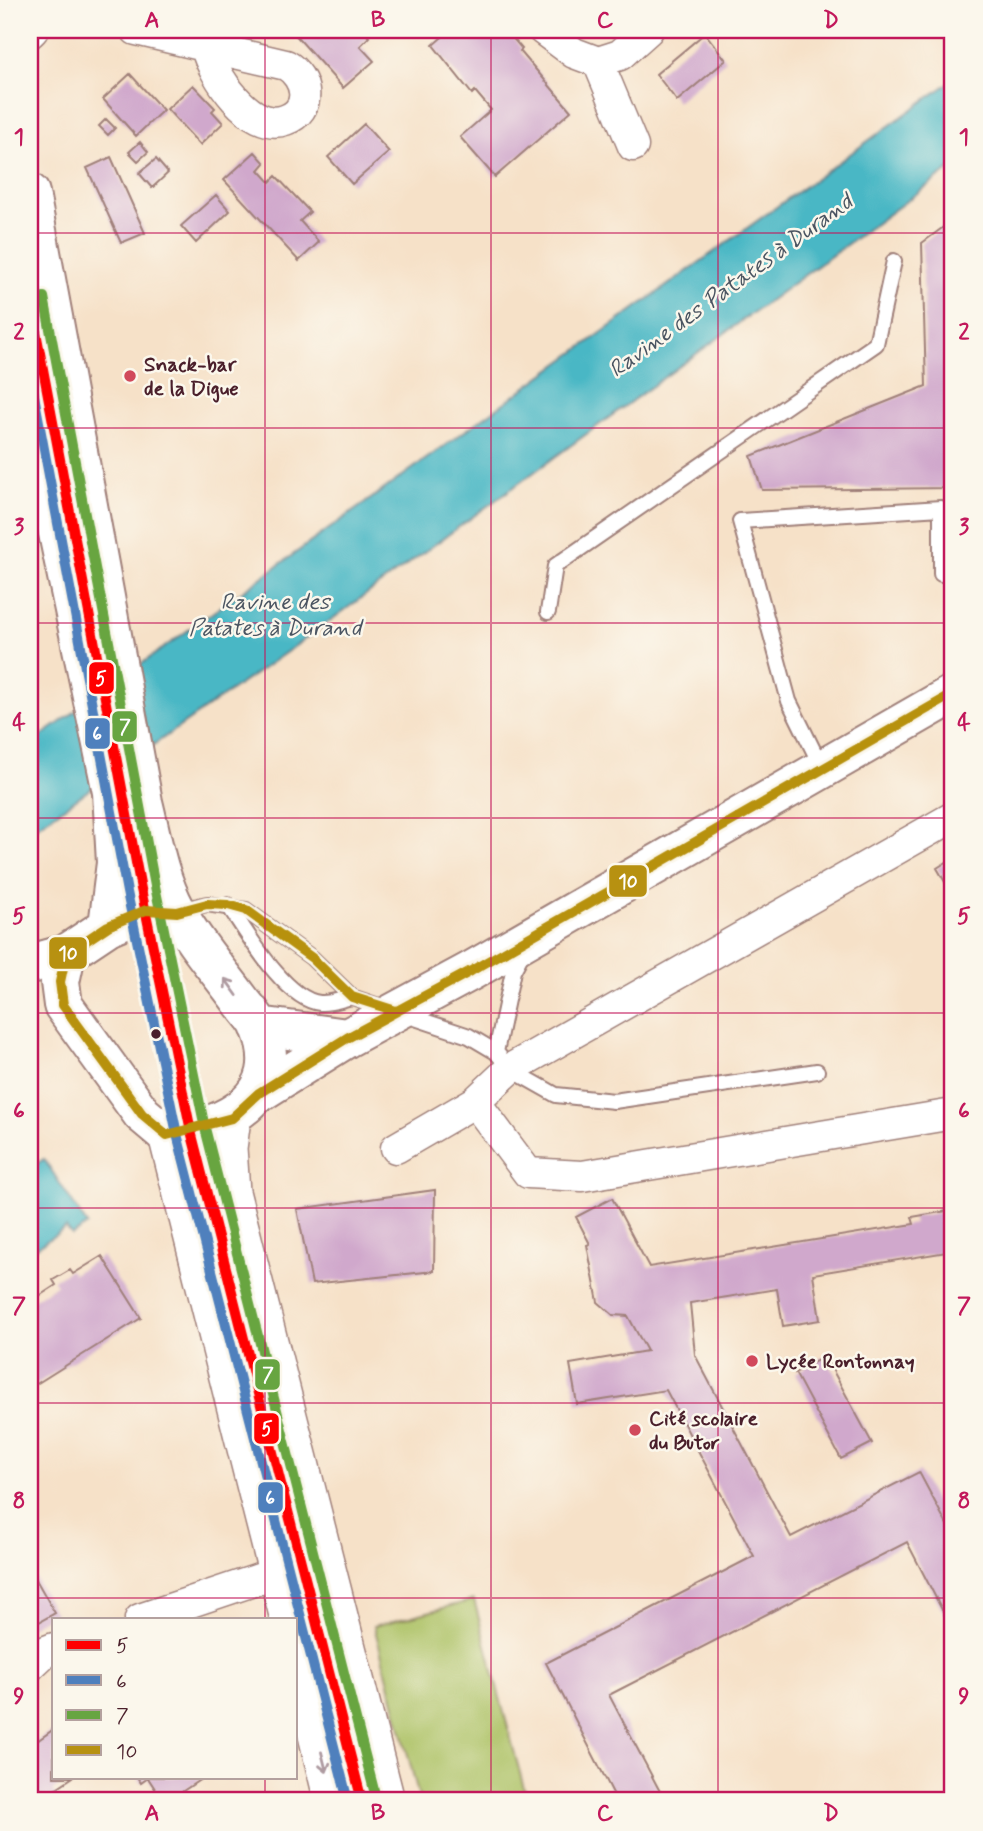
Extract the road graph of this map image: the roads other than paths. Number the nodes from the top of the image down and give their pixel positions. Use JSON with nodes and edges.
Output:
{"nodes":[{"id":1,"x":136,"y":30,"type":"edge"},
{"id":2,"x":543,"y":30,"type":"edge"},
{"id":3,"x":648,"y":30,"type":"edge"},
{"id":4,"x":206,"y":48,"type":"dead end"},
{"id":5,"x":598,"y":62,"type":"junction"},
{"id":6,"x":633,"y":146,"type":"dead end"},
{"id":7,"x":30,"y":193,"type":"edge"},
{"id":8,"x":894,"y":261,"type":"dead end"},
{"id":9,"x":30,"y":300,"type":"edge"},
{"id":10,"x":30,"y":399,"type":"edge"},
{"id":11,"x":941,"y":574,"type":"dead end"},
{"id":12,"x":548,"y":612,"type":"dead end"},
{"id":13,"x":103,"y":678,"type":"junction"},
{"id":14,"x":953,"y":694,"type":"edge"},
{"id":15,"x":823,"y":771,"type":"junction"},
{"id":16,"x":124,"y":781,"type":"junction"},
{"id":17,"x":953,"y":817,"type":"edge"},
{"id":18,"x":228,"y":905,"type":"junction"},
{"id":19,"x":161,"y":911,"type":"junction"},
{"id":20,"x":108,"y":926,"type":"junction"},
{"id":21,"x":530,"y":937,"type":"junction"},
{"id":22,"x":66,"y":954,"type":"junction"},
{"id":23,"x":30,"y":964,"type":"edge"},
{"id":24,"x":46,"y":997,"type":"edge"},
{"id":25,"x":352,"y":997,"type":"junction"},
{"id":26,"x":396,"y":1011,"type":"junction"},
{"id":27,"x":259,"y":1026,"type":"junction"},
{"id":28,"x":346,"y":1038,"type":"junction"},
{"id":29,"x":503,"y":1060,"type":"junction"},
{"id":30,"x":817,"y":1071,"type":"dead end"},
{"id":31,"x":475,"y":1102,"type":"junction"},
{"id":32,"x":245,"y":1105,"type":"junction"},
{"id":33,"x":953,"y":1114,"type":"edge"},
{"id":34,"x":179,"y":1133,"type":"junction"},
{"id":35,"x":396,"y":1149,"type":"dead end"},
{"id":36,"x":277,"y":1573,"type":"junction"},
{"id":37,"x":143,"y":1618,"type":"edge"},
{"id":38,"x":289,"y":1618,"type":"edge"},
{"id":39,"x":52,"y":1649,"type":"edge"},
{"id":40,"x":298,"y":1656,"type":"edge"},
{"id":41,"x":30,"y":1666,"type":"edge"},
{"id":42,"x":333,"y":1801,"type":"edge"},
{"id":43,"x":362,"y":1801,"type":"edge"},
{"id":44,"x":386,"y":1801,"type":"edge"}],
"edges":[{"from":1,"to":4,"type":"street"},
{"from":2,"to":5,"type":"street"},
{"from":3,"to":5,"type":"street"},
{"from":5,"to":6,"type":"street"},
{"from":7,"to":13,"type":"main road"},
{"from":8,"to":12,"type":"lane"},
{"from":9,"to":13,"type":"lane"},
{"from":10,"to":13,"type":"main road"},
{"from":11,"to":15,"type":"lane"},
{"from":13,"to":16,"type":"main road"},
{"from":14,"to":15,"type":"main road"},
{"from":15,"to":21,"type":"main road"},
{"from":16,"to":19,"type":"main road"},
{"from":16,"to":20,"type":"main road"},
{"from":17,"to":29,"type":"street"},
{"from":18,"to":19,"type":"lane"},
{"from":18,"to":25,"type":"lane"},
{"from":18,"to":25,"type":"lane"},
{"from":19,"to":20,"type":"main road"},
{"from":27,"to":19,"type":"main road","one_way":true},
{"from":19,"to":34,"type":"lane"},
{"from":20,"to":22,"type":"main road"},
{"from":21,"to":26,"type":"main road"},
{"from":21,"to":29,"type":"lane"},
{"from":22,"to":23,"type":"main road"},
{"from":22,"to":24,"type":"main road"},
{"from":24,"to":34,"type":"main road"},
{"from":25,"to":26,"type":"lane"},
{"from":26,"to":28,"type":"main road"},
{"from":26,"to":29,"type":"lane"},
{"from":27,"to":28,"type":"main road"},
{"from":27,"to":32,"type":"main road"},
{"from":28,"to":32,"type":"main road"},
{"from":29,"to":30,"type":"lane"},
{"from":29,"to":31,"type":"street"},
{"from":31,"to":33,"type":"street"},
{"from":31,"to":35,"type":"street"},
{"from":32,"to":34,"type":"main road"},
{"from":32,"to":44,"type":"street"},
{"from":34,"to":36,"type":"street"},
{"from":34,"to":43,"type":"lane"},
{"from":36,"to":37,"type":"street"},
{"from":36,"to":38,"type":"street"},
{"from":39,"to":41,"type":"street"},
{"from":40,"to":42,"type":"street","one_way":true}]}
